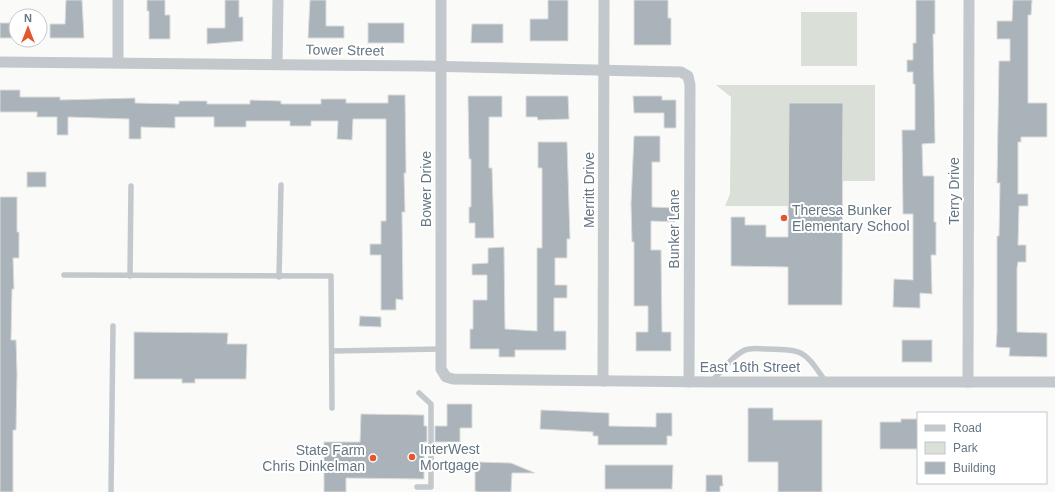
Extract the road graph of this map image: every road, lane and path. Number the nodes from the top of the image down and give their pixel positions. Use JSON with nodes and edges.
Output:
{"nodes":[{"id":1,"x":118,"y":0,"type":"edge"},
{"id":2,"x":278,"y":0,"type":"edge"},
{"id":3,"x":441,"y":0,"type":"edge"},
{"id":4,"x":604,"y":0,"type":"edge"},
{"id":5,"x":969,"y":0,"type":"edge"},
{"id":6,"x":0,"y":62,"type":"edge"},
{"id":7,"x":118,"y":62,"type":"junction"},
{"id":8,"x":278,"y":64,"type":"junction"},
{"id":9,"x":441,"y":66,"type":"junction"},
{"id":10,"x":604,"y":71,"type":"junction"},
{"id":11,"x":688,"y":76,"type":"joint"},
{"id":12,"x":281,"y":185,"type":"dead end"},
{"id":13,"x":131,"y":186,"type":"dead end"},
{"id":14,"x":64,"y":275,"type":"dead end"},
{"id":15,"x":130,"y":276,"type":"junction"},
{"id":16,"x":279,"y":277,"type":"junction"},
{"id":17,"x":113,"y":326,"type":"dead end"},
{"id":18,"x":441,"y":350,"type":"junction"},
{"id":19,"x":332,"y":352,"type":"junction"},
{"id":20,"x":446,"y":377,"type":"joint"},
{"id":21,"x":603,"y":381,"type":"junction"},
{"id":22,"x":689,"y":382,"type":"junction"},
{"id":23,"x":712,"y":382,"type":"junction"},
{"id":24,"x":826,"y":382,"type":"junction"},
{"id":25,"x":968,"y":382,"type":"junction"},
{"id":26,"x":1055,"y":382,"type":"edge"},
{"id":27,"x":419,"y":392,"type":"dead end"},
{"id":28,"x":332,"y":408,"type":"dead end"},
{"id":29,"x":417,"y":487,"type":"dead end"},
{"id":30,"x":111,"y":492,"type":"edge"}],
"edges":[{"from":1,"to":7,"type":"street"},
{"from":2,"to":8,"type":"street"},
{"from":3,"to":9,"type":"street","name":"Bower Drive"},
{"from":4,"to":10,"type":"street","name":"Merritt Drive"},
{"from":5,"to":25,"type":"street","name":"Terry Drive"},
{"from":6,"to":7,"type":"street","name":"Tower Street"},
{"from":7,"to":8,"type":"street","name":"Tower Street"},
{"from":8,"to":9,"type":"street","name":"Tower Street"},
{"from":9,"to":10,"type":"street","name":"Tower Street"},
{"from":9,"to":18,"type":"street","name":"Bower Drive"},
{"from":10,"to":11,"type":"street","name":"Tower Street"},
{"from":10,"to":21,"type":"street","name":"Merritt Drive"},
{"from":11,"to":22,"type":"street","name":"Bunker Lane"},
{"from":12,"to":16,"type":"lane"},
{"from":13,"to":15,"type":"lane"},
{"from":14,"to":15,"type":"lane"},
{"from":15,"to":16,"type":"lane"},
{"from":16,"to":19,"type":"lane"},
{"from":17,"to":30,"type":"lane"},
{"from":18,"to":19,"type":"lane"},
{"from":18,"to":20,"type":"street","name":"Bower Drive"},
{"from":19,"to":28,"type":"lane"},
{"from":20,"to":21,"type":"street","name":"East 16th Street"},
{"from":21,"to":22,"type":"street","name":"East 16th Street"},
{"from":22,"to":23,"type":"street","name":"East 16th Street"},
{"from":23,"to":24,"type":"street","name":"East 16th Street"},
{"from":23,"to":24,"type":"lane"},
{"from":24,"to":25,"type":"street","name":"East 16th Street"},
{"from":25,"to":26,"type":"street","name":"East 16th Street"},
{"from":27,"to":29,"type":"lane"}]}
